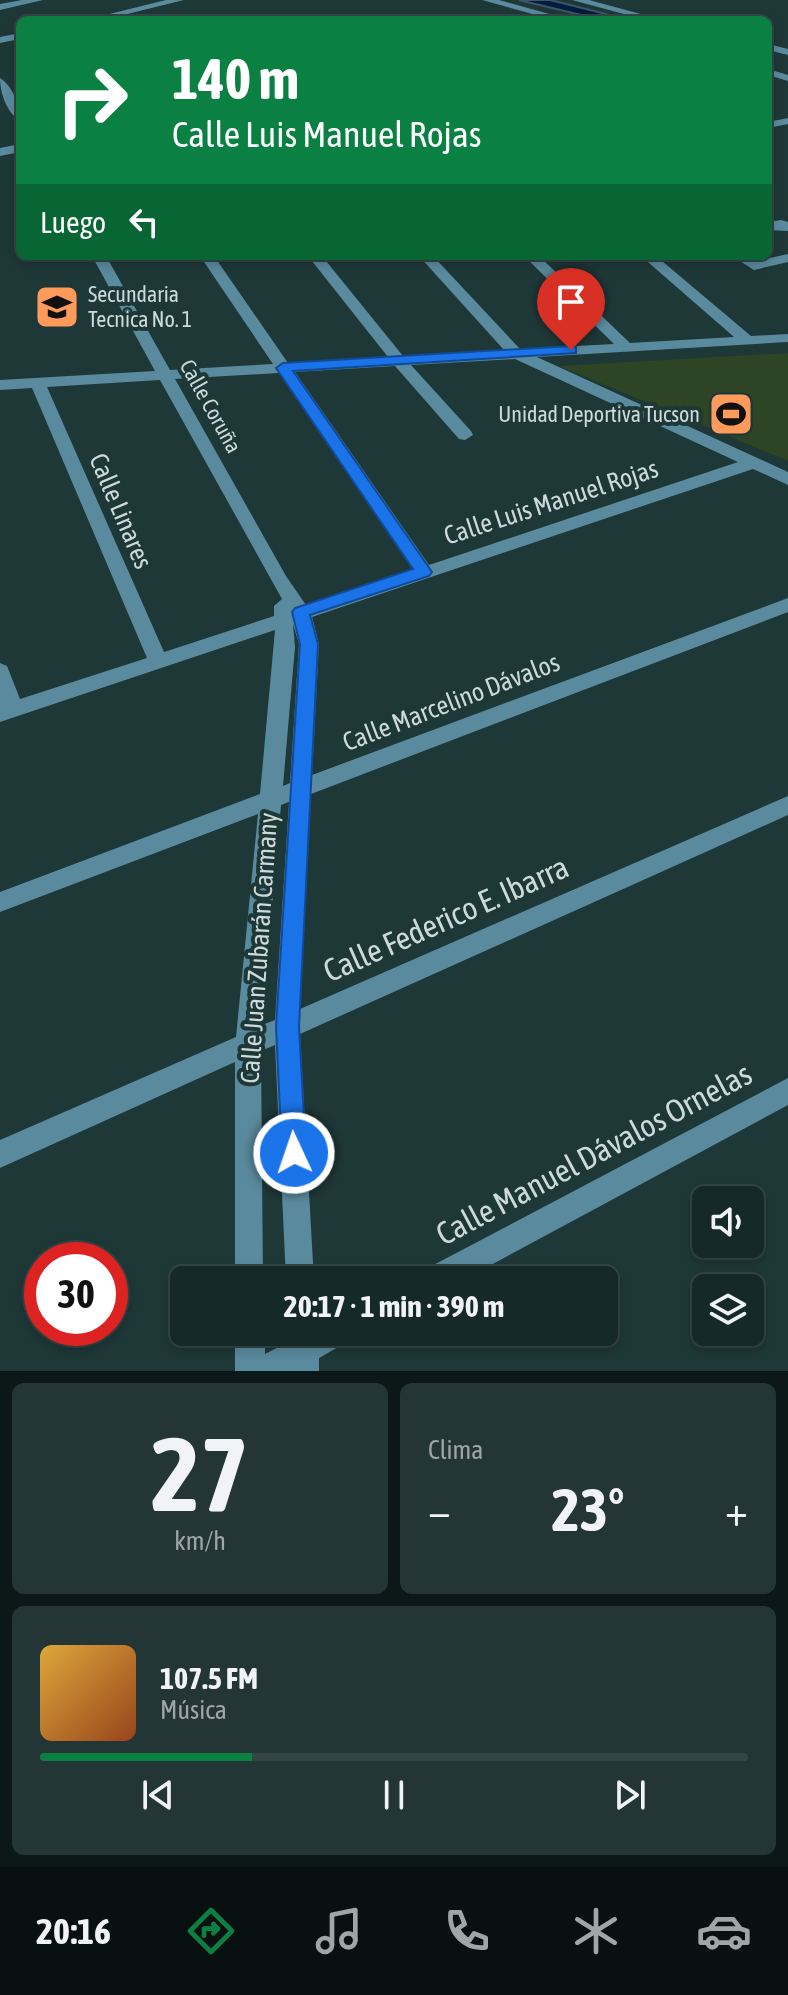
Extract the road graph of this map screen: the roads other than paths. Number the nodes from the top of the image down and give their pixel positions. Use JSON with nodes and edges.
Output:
{"nodes":[{"id":1,"x":179,"y":0,"type":"edge"},
{"id":2,"x":487,"y":0,"type":"edge"},
{"id":3,"x":577,"y":0,"type":"edge"},
{"id":4,"x":36,"y":3,"type":"edge"},
{"id":5,"x":0,"y":7,"type":"edge"},
{"id":6,"x":108,"y":16,"type":"edge"},
{"id":7,"x":550,"y":16,"type":"edge"},
{"id":8,"x":642,"y":16,"type":"edge"},
{"id":9,"x":0,"y":81,"type":"edge"},
{"id":10,"x":16,"y":111,"type":"edge"},
{"id":11,"x":788,"y":258,"type":"edge"},
{"id":12,"x":101,"y":260,"type":"edge"},
{"id":13,"x":210,"y":260,"type":"edge"},
{"id":14,"x":318,"y":260,"type":"edge"},
{"id":15,"x":430,"y":260,"type":"edge"},
{"id":16,"x":535,"y":260,"type":"edge"},
{"id":17,"x":655,"y":260,"type":"edge"},
{"id":18,"x":745,"y":260,"type":"edge"},
{"id":19,"x":788,"y":338,"type":"edge"},
{"id":20,"x":747,"y":340,"type":"junction"},
{"id":21,"x":626,"y":347,"type":"junction"},
{"id":22,"x":515,"y":353,"type":"junction"},
{"id":23,"x":399,"y":361,"type":"junction"},
{"id":24,"x":283,"y":368,"type":"junction"},
{"id":25,"x":167,"y":375,"type":"junction"},
{"id":26,"x":37,"y":382,"type":"junction"},
{"id":27,"x":0,"y":385,"type":"edge"},
{"id":28,"x":465,"y":435,"type":"dead end"},
{"id":29,"x":754,"y":463,"type":"junction"},
{"id":30,"x":788,"y":479,"type":"edge"},
{"id":31,"x":424,"y":572,"type":"junction"},
{"id":32,"x":788,"y":605,"type":"edge"},
{"id":33,"x":293,"y":615,"type":"junction"},
{"id":34,"x":158,"y":661,"type":"junction"},
{"id":35,"x":0,"y":671,"type":"edge"},
{"id":36,"x":6,"y":712,"type":"edge"},
{"id":37,"x":302,"y":788,"type":"junction"},
{"id":38,"x":268,"y":801,"type":"junction"},
{"id":39,"x":788,"y":805,"type":"edge"},
{"id":40,"x":0,"y":902,"type":"edge"},
{"id":41,"x":287,"y":1027,"type":"junction"},
{"id":42,"x":248,"y":1044,"type":"junction"},
{"id":43,"x":788,"y":1091,"type":"edge"},
{"id":44,"x":0,"y":1154,"type":"edge"},
{"id":45,"x":249,"y":1266,"type":"edge"},
{"id":46,"x":299,"y":1266,"type":"edge"},
{"id":47,"x":460,"y":1266,"type":"edge"},
{"id":48,"x":250,"y":1346,"type":"edge"},
{"id":49,"x":303,"y":1351,"type":"edge"},
{"id":50,"x":250,"y":1371,"type":"edge"},
{"id":51,"x":264,"y":1371,"type":"edge"}],
"edges":[{"from":1,"to":6,"type":"street"},
{"from":2,"to":7,"type":"street"},
{"from":3,"to":8,"type":"street"},
{"from":4,"to":5,"type":"street"},
{"from":9,"to":10,"type":"street"},
{"from":11,"to":18,"type":"street"},
{"from":12,"to":25,"type":"street","name":"Calle Coruña"},
{"from":13,"to":24,"type":"street"},
{"from":14,"to":23,"type":"street"},
{"from":15,"to":22,"type":"street"},
{"from":16,"to":21,"type":"street"},
{"from":17,"to":20,"type":"street"},
{"from":19,"to":20,"type":"street"},
{"from":20,"to":21,"type":"street"},
{"from":21,"to":22,"type":"street"},
{"from":22,"to":23,"type":"street"},
{"from":22,"to":29,"type":"street"},
{"from":23,"to":24,"type":"street"},
{"from":23,"to":28,"type":"street"},
{"from":24,"to":25,"type":"street"},
{"from":24,"to":31,"type":"street"},
{"from":25,"to":26,"type":"street"},
{"from":25,"to":33,"type":"street","name":"Calle Coruña"},
{"from":26,"to":27,"type":"street"},
{"from":26,"to":34,"type":"street","name":"Calle Linares"},
{"from":29,"to":30,"type":"street"},
{"from":29,"to":31,"type":"street","name":"Calle Luis Manuel Rojas"},
{"from":31,"to":33,"type":"street","name":"Calle Luis Manuel Rojas"},
{"from":32,"to":37,"type":"street","name":"Calle Marcelino Dávalos"},
{"from":33,"to":34,"type":"street","name":"Calle Luis Manuel Rojas"},
{"from":33,"to":37,"type":"street","name":"Calle Juan Zubarán Carmany"},
{"from":33,"to":38,"type":"street","name":"Calle Juan Zubarán Carmany"},
{"from":34,"to":36,"type":"street","name":"Calle Luis Manuel Rojas"},
{"from":35,"to":36,"type":"street"},
{"from":37,"to":38,"type":"street","name":"Calle Marcelino Dávalos"},
{"from":37,"to":41,"type":"street","name":"Calle Juan Zubarán Carmany"},
{"from":38,"to":40,"type":"street","name":"Calle Marcelino Dávalos"},
{"from":38,"to":42,"type":"street","name":"Calle Juan Zubarán Carmany"},
{"from":39,"to":41,"type":"street","name":"Calle Federico E. Ibarra"},
{"from":41,"to":42,"type":"street","name":"Calle Federico E. Ibarra"},
{"from":41,"to":46,"type":"street","name":"Calle Juan Zubarán Carmany"},
{"from":42,"to":44,"type":"street","name":"Calle Federico E. Ibarra"},
{"from":42,"to":45,"type":"street","name":"Calle Juan Zubarán Carmany"},
{"from":43,"to":47,"type":"street","name":"Calle Manuel Dávalos Ornelas"},
{"from":48,"to":50,"type":"street"},
{"from":49,"to":51,"type":"street"}]}
